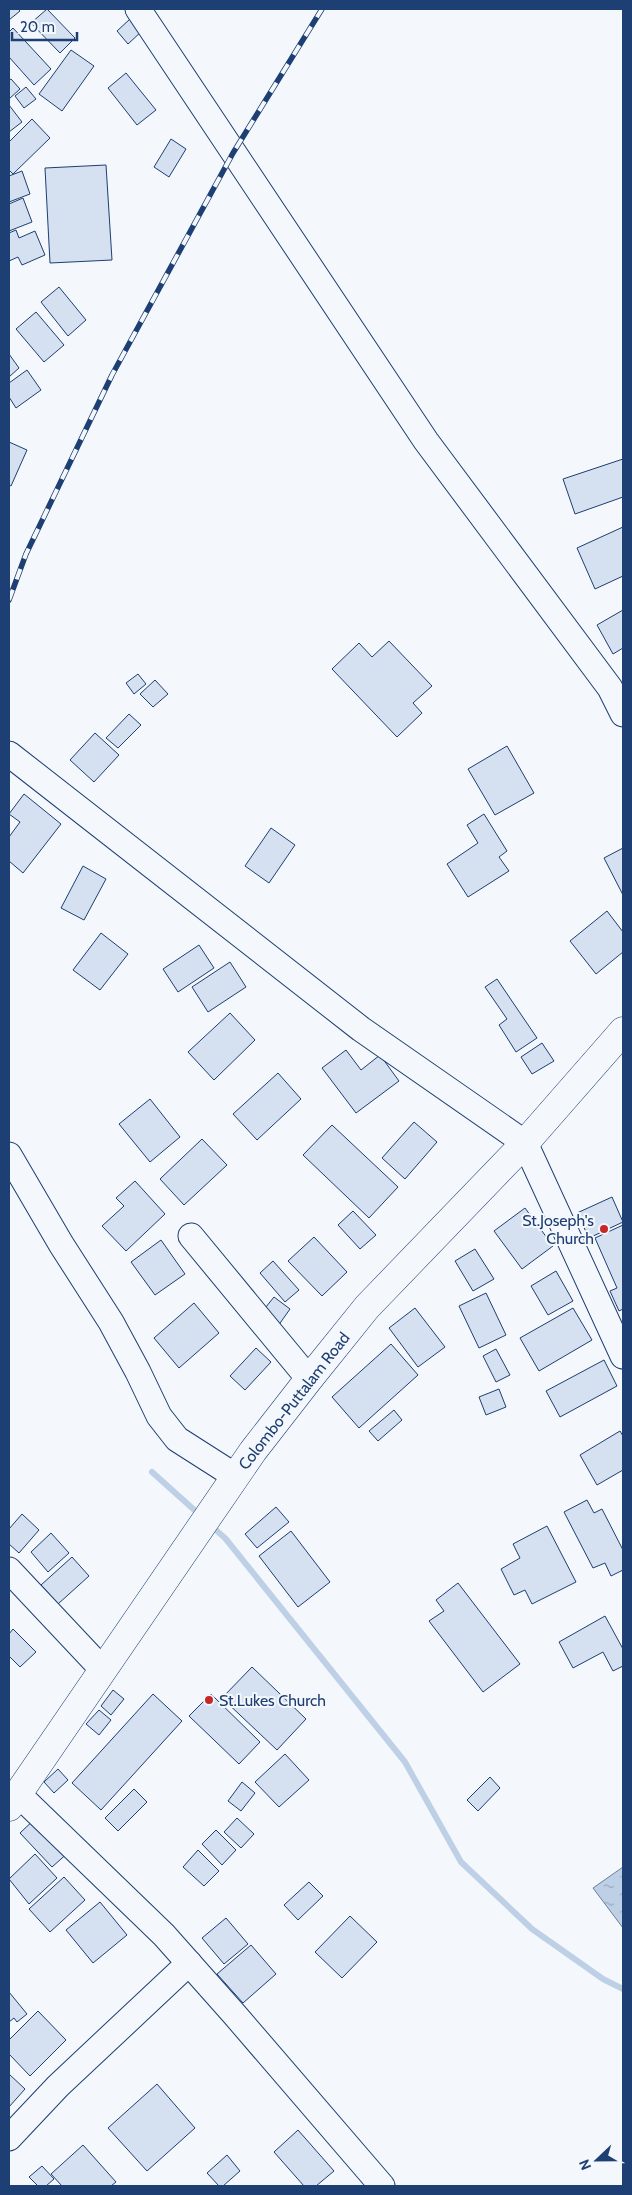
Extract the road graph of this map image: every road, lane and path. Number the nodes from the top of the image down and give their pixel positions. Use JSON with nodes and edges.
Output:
{"nodes":[{"id":1,"x":138,"y":9,"type":"edge"},
{"id":2,"x":623,"y":714,"type":"edge"},
{"id":3,"x":9,"y":754,"type":"edge"},
{"id":4,"x":623,"y":1030,"type":"edge"},
{"id":5,"x":524,"y":1143,"type":"junction"},
{"id":6,"x":9,"y":1155,"type":"edge"},
{"id":7,"x":191,"y":1236,"type":"dead end"},
{"id":8,"x":623,"y":1356,"type":"edge"},
{"id":9,"x":309,"y":1379,"type":"junction"},
{"id":10,"x":235,"y":1476,"type":"junction"},
{"id":11,"x":9,"y":1570,"type":"edge"},
{"id":12,"x":102,"y":1669,"type":"junction"},
{"id":13,"x":13,"y":1800,"type":"edge"},
{"id":14,"x":188,"y":1963,"type":"junction"},
{"id":15,"x":9,"y":2138,"type":"edge"},
{"id":16,"x":371,"y":2182,"type":"edge"}],
"edges":[{"from":1,"to":2,"type":"street"},
{"from":3,"to":5,"type":"street"},
{"from":4,"to":5,"type":"highway","name":"Colombo-Puttalam Road"},
{"from":5,"to":8,"type":"street"},
{"from":5,"to":9,"type":"highway","name":"Colombo-Puttalam Road"},
{"from":6,"to":10,"type":"street"},
{"from":7,"to":9,"type":"street"},
{"from":9,"to":10,"type":"highway","name":"Colombo-Puttalam Road"},
{"from":10,"to":12,"type":"highway","name":"Colombo-Puttalam Road"},
{"from":11,"to":12,"type":"street"},
{"from":12,"to":13,"type":"highway","name":"Colombo-Puttalam Road"},
{"from":13,"to":14,"type":"street"},
{"from":14,"to":15,"type":"street"},
{"from":14,"to":16,"type":"street"}]}
